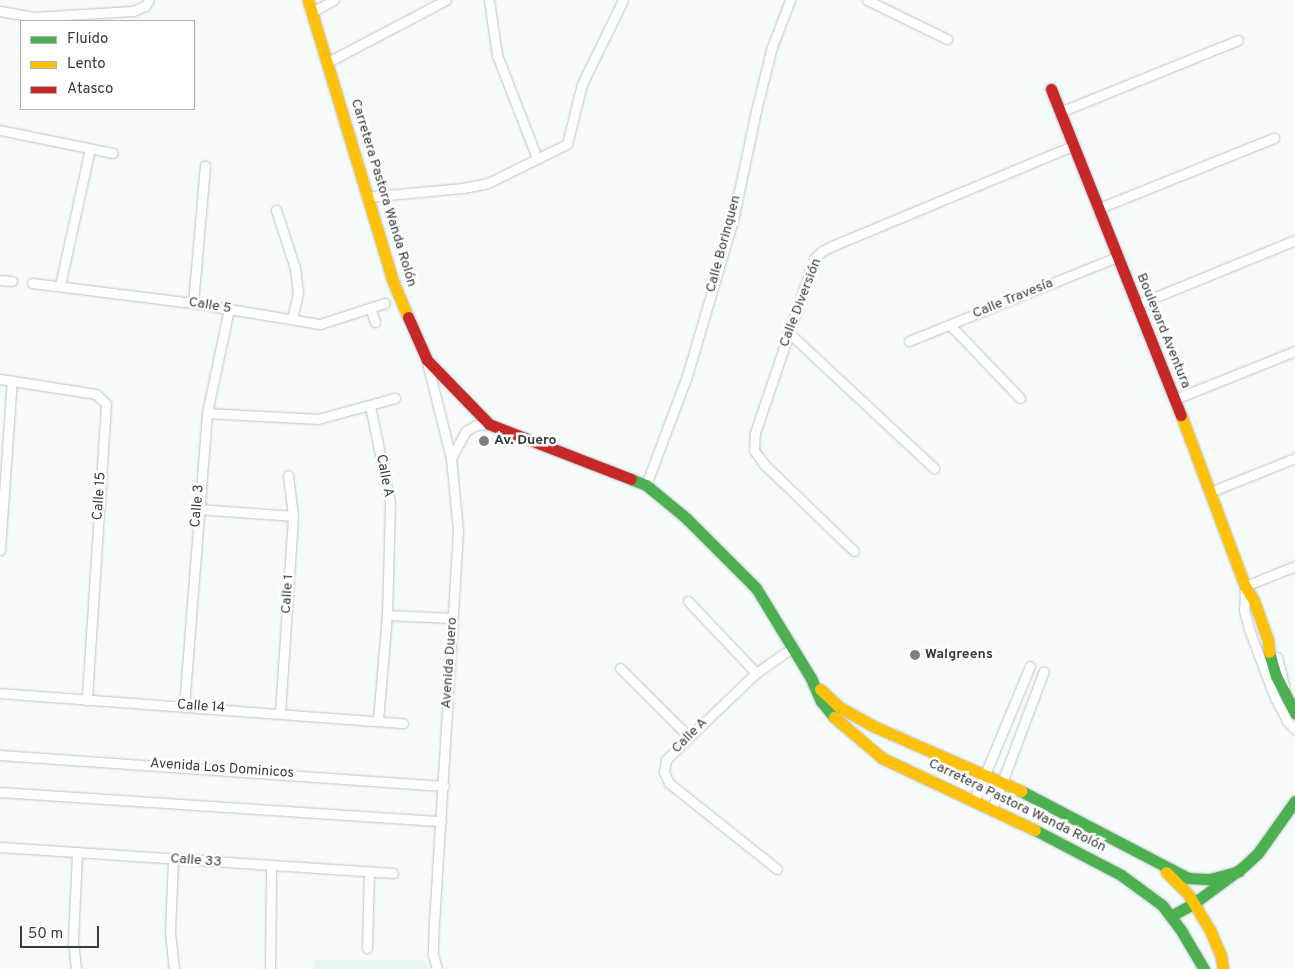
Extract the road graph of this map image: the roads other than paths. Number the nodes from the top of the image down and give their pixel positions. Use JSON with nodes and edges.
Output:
{"nodes":[{"id":1,"x":149,"y":0,"type":"edge"},
{"id":2,"x":308,"y":0,"type":"edge"},
{"id":3,"x":334,"y":0,"type":"edge"},
{"id":4,"x":446,"y":0,"type":"edge"},
{"id":5,"x":489,"y":0,"type":"edge"},
{"id":6,"x":623,"y":0,"type":"edge"},
{"id":7,"x":790,"y":0,"type":"edge"},
{"id":8,"x":867,"y":0,"type":"edge"},
{"id":9,"x":0,"y":10,"type":"edge"},
{"id":10,"x":312,"y":12,"type":"junction"},
{"id":11,"x":947,"y":39,"type":"dead end"},
{"id":12,"x":1238,"y":40,"type":"dead end"},
{"id":13,"x":328,"y":62,"type":"junction"},
{"id":14,"x":1051,"y":89,"type":"dead end"},
{"id":15,"x":1060,"y":112,"type":"junction"},
{"id":16,"x":0,"y":130,"type":"edge"},
{"id":17,"x":1274,"y":138,"type":"dead end"},
{"id":18,"x":1072,"y":146,"type":"junction"},
{"id":19,"x":90,"y":149,"type":"junction"},
{"id":20,"x":113,"y":153,"type":"dead end"},
{"id":21,"x":537,"y":158,"type":"junction"},
{"id":22,"x":206,"y":166,"type":"dead end"},
{"id":23,"x":366,"y":197,"type":"junction"},
{"id":24,"x":1097,"y":209,"type":"junction"},
{"id":25,"x":276,"y":210,"type":"dead end"},
{"id":26,"x":1295,"y":240,"type":"edge"},
{"id":27,"x":1117,"y":257,"type":"junction"},
{"id":28,"x":0,"y":280,"type":"edge"},
{"id":29,"x":12,"y":281,"type":"dead end"},
{"id":30,"x":32,"y":282,"type":"dead end"},
{"id":31,"x":60,"y":284,"type":"junction"},
{"id":32,"x":193,"y":303,"type":"junction"},
{"id":33,"x":385,"y":303,"type":"dead end"},
{"id":34,"x":1136,"y":305,"type":"junction"},
{"id":35,"x":370,"y":308,"type":"junction"},
{"id":36,"x":229,"y":309,"type":"junction"},
{"id":37,"x":292,"y":318,"type":"junction"},
{"id":38,"x":375,"y":322,"type":"dead end"},
{"id":39,"x":950,"y":325,"type":"junction"},
{"id":40,"x":788,"y":332,"type":"junction"},
{"id":41,"x":909,"y":342,"type":"dead end"},
{"id":42,"x":1295,"y":351,"type":"edge"},
{"id":43,"x":427,"y":360,"type":"junction"},
{"id":44,"x":0,"y":379,"type":"edge"},
{"id":45,"x":12,"y":380,"type":"junction"},
{"id":46,"x":394,"y":398,"type":"dead end"},
{"id":47,"x":1020,"y":398,"type":"dead end"},
{"id":48,"x":1175,"y":399,"type":"junction"},
{"id":49,"x":370,"y":406,"type":"junction"},
{"id":50,"x":207,"y":413,"type":"junction"},
{"id":51,"x":489,"y":424,"type":"junction"},
{"id":52,"x":451,"y":458,"type":"junction"},
{"id":53,"x":1295,"y":458,"type":"edge"},
{"id":54,"x":934,"y":468,"type":"dead end"},
{"id":55,"x":288,"y":475,"type":"dead end"},
{"id":56,"x":646,"y":485,"type":"junction"},
{"id":57,"x":1210,"y":492,"type":"junction"},
{"id":58,"x":198,"y":509,"type":"junction"},
{"id":59,"x":293,"y":516,"type":"junction"},
{"id":60,"x":0,"y":550,"type":"edge"},
{"id":61,"x":854,"y":551,"type":"dead end"},
{"id":62,"x":1295,"y":566,"type":"edge"},
{"id":63,"x":1245,"y":586,"type":"junction"},
{"id":64,"x":688,"y":601,"type":"dead end"},
{"id":65,"x":387,"y":615,"type":"junction"},
{"id":66,"x":453,"y":618,"type":"junction"},
{"id":67,"x":792,"y":648,"type":"junction"},
{"id":68,"x":1030,"y":666,"type":"dead end"},
{"id":69,"x":620,"y":668,"type":"dead end"},
{"id":70,"x":1044,"y":671,"type":"dead end"},
{"id":71,"x":756,"y":673,"type":"junction"},
{"id":72,"x":811,"y":678,"type":"junction"},
{"id":73,"x":1282,"y":693,"type":"junction"},
{"id":74,"x":0,"y":694,"type":"edge"},
{"id":75,"x":87,"y":700,"type":"junction"},
{"id":76,"x":184,"y":706,"type":"junction"},
{"id":77,"x":280,"y":713,"type":"junction"},
{"id":78,"x":1295,"y":713,"type":"edge"},
{"id":79,"x":378,"y":720,"type":"junction"},
{"id":80,"x":402,"y":723,"type":"dead end"},
{"id":81,"x":1295,"y":730,"type":"edge"},
{"id":82,"x":689,"y":737,"type":"junction"},
{"id":83,"x":0,"y":754,"type":"edge"},
{"id":84,"x":986,"y":773,"type":"junction"},
{"id":85,"x":1003,"y":781,"type":"junction"},
{"id":86,"x":444,"y":786,"type":"junction"},
{"id":87,"x":0,"y":792,"type":"edge"},
{"id":88,"x":974,"y":801,"type":"junction"},
{"id":89,"x":1295,"y":801,"type":"edge"},
{"id":90,"x":992,"y":809,"type":"junction"},
{"id":91,"x":441,"y":821,"type":"junction"},
{"id":92,"x":0,"y":847,"type":"edge"},
{"id":93,"x":77,"y":853,"type":"junction"},
{"id":94,"x":173,"y":860,"type":"junction"},
{"id":95,"x":1159,"y":865,"type":"junction"},
{"id":96,"x":271,"y":866,"type":"junction"},
{"id":97,"x":777,"y":869,"type":"dead end"},
{"id":98,"x":1239,"y":871,"type":"junction"},
{"id":99,"x":369,"y":872,"type":"junction"},
{"id":100,"x":393,"y":873,"type":"dead end"},
{"id":101,"x":1194,"y":904,"type":"junction"},
{"id":102,"x":1171,"y":916,"type":"junction"},
{"id":103,"x":367,"y":948,"type":"dead end"},
{"id":104,"x":76,"y":969,"type":"edge"},
{"id":105,"x":174,"y":969,"type":"edge"},
{"id":106,"x":270,"y":969,"type":"edge"},
{"id":107,"x":436,"y":969,"type":"edge"},
{"id":108,"x":1204,"y":969,"type":"edge"},
{"id":109,"x":1223,"y":969,"type":"edge"}],
"edges":[{"from":1,"to":9,"type":"street"},
{"from":2,"to":10,"type":"street","name":"Carretera Pastora Wanda Rolón"},
{"from":3,"to":10,"type":"street"},
{"from":4,"to":13,"type":"street"},
{"from":5,"to":21,"type":"street"},
{"from":6,"to":21,"type":"street"},
{"from":7,"to":56,"type":"street","name":"Calle Borinquen"},
{"from":8,"to":11,"type":"street"},
{"from":10,"to":13,"type":"street","name":"Carretera Pastora Wanda Rolón"},
{"from":12,"to":15,"type":"street"},
{"from":13,"to":23,"type":"street","name":"Carretera Pastora Wanda Rolón"},
{"from":14,"to":15,"type":"street","name":"Boulevard Aventura"},
{"from":15,"to":18,"type":"street","name":"Boulevard Aventura"},
{"from":16,"to":19,"type":"street"},
{"from":17,"to":24,"type":"street"},
{"from":18,"to":24,"type":"street","name":"Boulevard Aventura"},
{"from":18,"to":40,"type":"street","name":"Calle Diversión"},
{"from":19,"to":20,"type":"street"},
{"from":19,"to":31,"type":"street"},
{"from":21,"to":23,"type":"street"},
{"from":22,"to":32,"type":"street"},
{"from":23,"to":43,"type":"street","name":"Carretera Pastora Wanda Rolón"},
{"from":24,"to":27,"type":"street","name":"Boulevard Aventura"},
{"from":25,"to":37,"type":"street"},
{"from":26,"to":34,"type":"street"},
{"from":27,"to":34,"type":"street","name":"Boulevard Aventura"},
{"from":27,"to":39,"type":"street","name":"Calle Travesía"},
{"from":28,"to":29,"type":"street"},
{"from":30,"to":31,"type":"street","name":"Calle 5"},
{"from":31,"to":32,"type":"street","name":"Calle 5"},
{"from":32,"to":36,"type":"street","name":"Calle 5"},
{"from":33,"to":35,"type":"street","name":"Calle 5"},
{"from":34,"to":48,"type":"street","name":"Boulevard Aventura"},
{"from":35,"to":37,"type":"street","name":"Calle 5"},
{"from":35,"to":38,"type":"street"},
{"from":36,"to":37,"type":"street","name":"Calle 5"},
{"from":36,"to":50,"type":"street","name":"Calle 3"},
{"from":39,"to":41,"type":"street","name":"Calle Travesía"},
{"from":39,"to":47,"type":"street"},
{"from":40,"to":54,"type":"street"},
{"from":40,"to":61,"type":"street","name":"Calle Diversión"},
{"from":42,"to":48,"type":"street"},
{"from":43,"to":51,"type":"street","name":"Carretera Pastora Wanda Rolón"},
{"from":43,"to":52,"type":"street","name":"Avenida Duero"},
{"from":44,"to":45,"type":"street","name":"Calle 15"},
{"from":45,"to":60,"type":"street"},
{"from":45,"to":75,"type":"street","name":"Calle 15"},
{"from":46,"to":49,"type":"street"},
{"from":48,"to":57,"type":"street","name":"Boulevard Aventura"},
{"from":49,"to":50,"type":"street"},
{"from":49,"to":65,"type":"street","name":"Calle A"},
{"from":50,"to":58,"type":"street","name":"Calle 3"},
{"from":51,"to":52,"type":"street"},
{"from":51,"to":56,"type":"street","name":"Carretera Pastora Wanda Rolón"},
{"from":52,"to":66,"type":"street","name":"Avenida Duero"},
{"from":53,"to":57,"type":"street"},
{"from":55,"to":59,"type":"street","name":"Calle 1"},
{"from":56,"to":67,"type":"street","name":"Carretera Pastora Wanda Rolón"},
{"from":57,"to":63,"type":"street","name":"Boulevard Aventura"},
{"from":58,"to":59,"type":"street"},
{"from":58,"to":76,"type":"street","name":"Calle 3"},
{"from":59,"to":77,"type":"street","name":"Calle 1"},
{"from":62,"to":63,"type":"street"},
{"from":63,"to":73,"type":"street","name":"Boulevard Aventura"},
{"from":63,"to":73,"type":"street","name":"Boulevard Aventura"},
{"from":64,"to":71,"type":"street"},
{"from":65,"to":66,"type":"street"},
{"from":65,"to":79,"type":"street","name":"Calle A"},
{"from":66,"to":86,"type":"street","name":"Avenida Duero"},
{"from":67,"to":71,"type":"street","name":"Calle A"},
{"from":67,"to":72,"type":"street","name":"Carretera Pastora Wanda Rolón"},
{"from":68,"to":84,"type":"street"},
{"from":69,"to":82,"type":"street"},
{"from":70,"to":85,"type":"street"},
{"from":71,"to":82,"type":"street","name":"Calle A"},
{"from":72,"to":84,"type":"street","name":"Carretera Pastora Wanda Rolón"},
{"from":72,"to":88,"type":"street","name":"Carretera Pastora Wanda Rolón"},
{"from":73,"to":78,"type":"street","name":"Boulevard Aventura"},
{"from":73,"to":81,"type":"street","name":"Boulevard Aventura"},
{"from":74,"to":75,"type":"street","name":"Calle 14"},
{"from":75,"to":76,"type":"street","name":"Calle 14"},
{"from":76,"to":77,"type":"street","name":"Calle 14"},
{"from":77,"to":79,"type":"street","name":"Calle 14"},
{"from":79,"to":80,"type":"street","name":"Calle 14"},
{"from":82,"to":97,"type":"street","name":"Calle A"},
{"from":83,"to":86,"type":"street","name":"Avenida Los Dominicos"},
{"from":84,"to":85,"type":"street","name":"Carretera Pastora Wanda Rolón"},
{"from":84,"to":88,"type":"street"},
{"from":85,"to":90,"type":"street"},
{"from":85,"to":95,"type":"street","name":"Carretera Pastora Wanda Rolón"},
{"from":86,"to":91,"type":"street","name":"Avenida Duero"},
{"from":87,"to":91,"type":"street"},
{"from":88,"to":90,"type":"street","name":"Carretera Pastora Wanda Rolón"},
{"from":89,"to":98,"type":"street"},
{"from":90,"to":102,"type":"street","name":"Carretera Pastora Wanda Rolón"},
{"from":91,"to":107,"type":"street","name":"Avenida Duero"},
{"from":92,"to":93,"type":"street","name":"Calle 33"},
{"from":93,"to":94,"type":"street","name":"Calle 33"},
{"from":93,"to":104,"type":"street"},
{"from":94,"to":96,"type":"street","name":"Calle 33"},
{"from":94,"to":105,"type":"street"},
{"from":95,"to":98,"type":"street"},
{"from":95,"to":101,"type":"street"},
{"from":96,"to":99,"type":"street","name":"Calle 33"},
{"from":96,"to":106,"type":"street"},
{"from":98,"to":101,"type":"street"},
{"from":99,"to":100,"type":"street","name":"Calle 33"},
{"from":99,"to":103,"type":"street"},
{"from":101,"to":102,"type":"street"},
{"from":101,"to":109,"type":"street"},
{"from":102,"to":108,"type":"street","name":"Carretera Pastora Wanda Rolón"}]}
